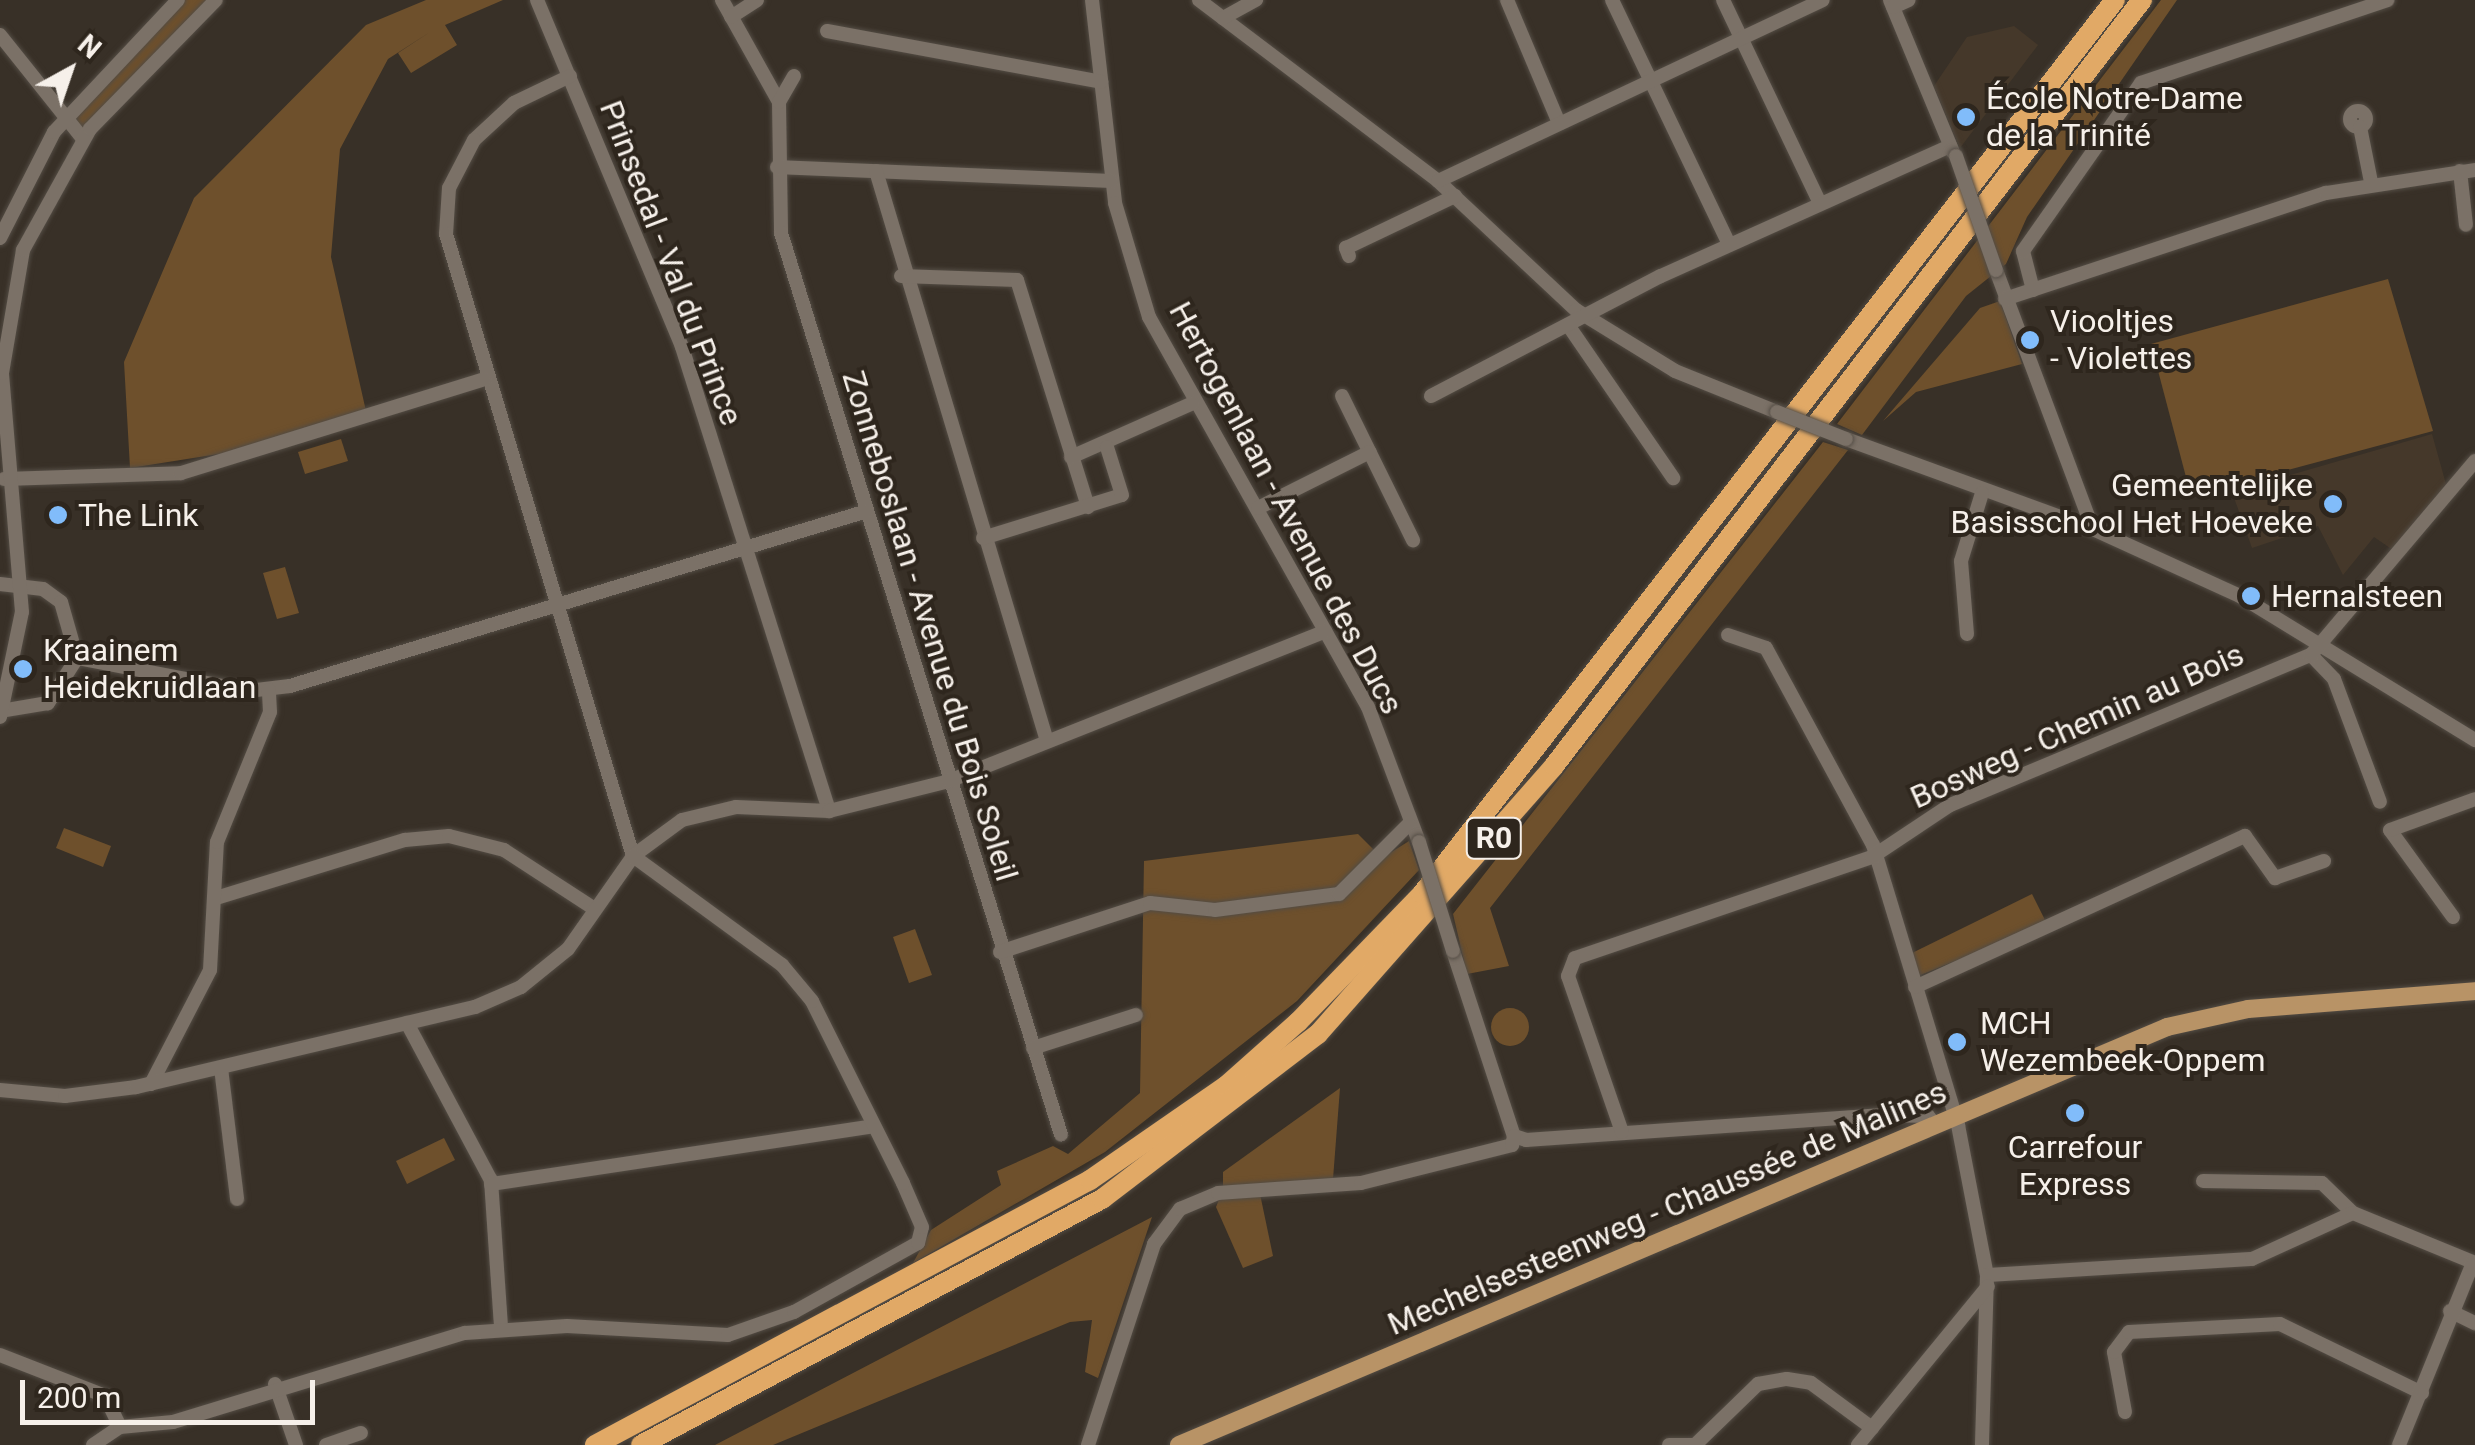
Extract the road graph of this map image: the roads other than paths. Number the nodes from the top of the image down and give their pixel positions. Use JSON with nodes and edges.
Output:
{"nodes":[{"id":1,"x":178,"y":0,"type":"edge"},
{"id":2,"x":216,"y":0,"type":"edge"},
{"id":3,"x":537,"y":0,"type":"edge"},
{"id":4,"x":722,"y":0,"type":"edge"},
{"id":5,"x":757,"y":0,"type":"edge"},
{"id":6,"x":1092,"y":0,"type":"edge"},
{"id":7,"x":1198,"y":0,"type":"edge"},
{"id":8,"x":1256,"y":0,"type":"edge"},
{"id":9,"x":1506,"y":0,"type":"edge"},
{"id":10,"x":1612,"y":0,"type":"edge"},
{"id":11,"x":1723,"y":0,"type":"edge"},
{"id":12,"x":1822,"y":0,"type":"edge"},
{"id":13,"x":1909,"y":0,"type":"edge"},
{"id":14,"x":2116,"y":0,"type":"edge"},
{"id":15,"x":2142,"y":0,"type":"edge"},
{"id":16,"x":2388,"y":0,"type":"edge"},
{"id":17,"x":1892,"y":4,"type":"edge"},
{"id":18,"x":731,"y":16,"type":"junction"},
{"id":19,"x":1223,"y":18,"type":"junction"},
{"id":20,"x":827,"y":31,"type":"dead end"},
{"id":21,"x":0,"y":35,"type":"edge"},
{"id":22,"x":1740,"y":38,"type":"junction"},
{"id":23,"x":570,"y":76,"type":"junction"},
{"id":24,"x":794,"y":76,"type":"dead end"},
{"id":25,"x":1649,"y":80,"type":"junction"},
{"id":26,"x":1101,"y":82,"type":"junction"},
{"id":27,"x":780,"y":102,"type":"junction"},
{"id":28,"x":62,"y":121,"type":"junction"},
{"id":29,"x":1558,"y":124,"type":"junction"},
{"id":30,"x":2360,"y":127,"type":"dead end"},
{"id":31,"x":83,"y":139,"type":"junction"},
{"id":32,"x":1953,"y":151,"type":"junction"},
{"id":33,"x":777,"y":167,"type":"junction"},
{"id":34,"x":876,"y":170,"type":"junction"},
{"id":35,"x":2468,"y":170,"type":"edge"},
{"id":36,"x":1111,"y":180,"type":"junction"},
{"id":37,"x":1438,"y":181,"type":"junction"},
{"id":38,"x":2372,"y":182,"type":"junction"},
{"id":39,"x":1455,"y":196,"type":"junction"},
{"id":40,"x":1819,"y":201,"type":"junction"},
{"id":41,"x":2466,"y":225,"type":"dead end"},
{"id":42,"x":0,"y":238,"type":"edge"},
{"id":43,"x":1729,"y":244,"type":"junction"},
{"id":44,"x":1350,"y":256,"type":"dead end"},
{"id":45,"x":902,"y":276,"type":"junction"},
{"id":46,"x":2033,"y":290,"type":"junction"},
{"id":47,"x":2005,"y":299,"type":"junction"},
{"id":48,"x":1586,"y":317,"type":"junction"},
{"id":49,"x":1568,"y":325,"type":"junction"},
{"id":50,"x":484,"y":378,"type":"junction"},
{"id":51,"x":1342,"y":396,"type":"dead end"},
{"id":52,"x":1431,"y":396,"type":"dead end"},
{"id":53,"x":1193,"y":403,"type":"junction"},
{"id":54,"x":1106,"y":447,"type":"junction"},
{"id":55,"x":1370,"y":452,"type":"junction"},
{"id":56,"x":1071,"y":457,"type":"junction"},
{"id":57,"x":2475,"y":461,"type":"edge"},
{"id":58,"x":1673,"y":478,"type":"dead end"},
{"id":59,"x":5,"y":479,"type":"edge"},
{"id":60,"x":1982,"y":493,"type":"junction"},
{"id":61,"x":1088,"y":507,"type":"junction"},
{"id":62,"x":1258,"y":508,"type":"junction"},
{"id":63,"x":867,"y":511,"type":"junction"},
{"id":64,"x":2087,"y":527,"type":"junction"},
{"id":65,"x":983,"y":538,"type":"junction"},
{"id":66,"x":1413,"y":540,"type":"dead end"},
{"id":67,"x":745,"y":548,"type":"junction"},
{"id":68,"x":0,"y":584,"type":"edge"},
{"id":69,"x":22,"y":584,"type":"junction"},
{"id":70,"x":555,"y":606,"type":"junction"},
{"id":71,"x":1326,"y":631,"type":"junction"},
{"id":72,"x":1967,"y":634,"type":"dead end"},
{"id":73,"x":1728,"y":635,"type":"dead end"},
{"id":74,"x":2326,"y":646,"type":"junction"},
{"id":75,"x":2311,"y":655,"type":"junction"},
{"id":76,"x":78,"y":658,"type":"junction"},
{"id":77,"x":269,"y":690,"type":"junction"},
{"id":78,"x":1,"y":713,"type":"edge"},
{"id":79,"x":1047,"y":740,"type":"junction"},
{"id":80,"x":2475,"y":740,"type":"edge"},
{"id":81,"x":949,"y":781,"type":"junction"},
{"id":82,"x":2475,"y":799,"type":"edge"},
{"id":83,"x":2380,"y":802,"type":"dead end"},
{"id":84,"x":829,"y":812,"type":"junction"},
{"id":85,"x":1409,"y":824,"type":"junction"},
{"id":86,"x":633,"y":856,"type":"junction"},
{"id":87,"x":1872,"y":857,"type":"junction"},
{"id":88,"x":2324,"y":861,"type":"dead end"},
{"id":89,"x":216,"y":898,"type":"junction"},
{"id":90,"x":596,"y":909,"type":"junction"},
{"id":91,"x":2453,"y":917,"type":"dead end"},
{"id":92,"x":1000,"y":952,"type":"junction"},
{"id":93,"x":1915,"y":987,"type":"junction"},
{"id":94,"x":2475,"y":990,"type":"edge"},
{"id":95,"x":1136,"y":1015,"type":"dead end"},
{"id":96,"x":407,"y":1023,"type":"junction"},
{"id":97,"x":1032,"y":1048,"type":"junction"},
{"id":98,"x":222,"y":1068,"type":"junction"},
{"id":99,"x":150,"y":1084,"type":"junction"},
{"id":100,"x":0,"y":1090,"type":"edge"},
{"id":101,"x":1956,"y":1118,"type":"junction"},
{"id":102,"x":873,"y":1126,"type":"junction"},
{"id":103,"x":1936,"y":1126,"type":"junction"},
{"id":104,"x":1622,"y":1132,"type":"junction"},
{"id":105,"x":1061,"y":1135,"type":"dead end"},
{"id":106,"x":1514,"y":1136,"type":"junction"},
{"id":107,"x":2203,"y":1181,"type":"dead end"},
{"id":108,"x":491,"y":1184,"type":"junction"},
{"id":109,"x":236,"y":1199,"type":"dead end"},
{"id":110,"x":2353,"y":1213,"type":"junction"},
{"id":111,"x":2474,"y":1263,"type":"edge"},
{"id":112,"x":1988,"y":1280,"type":"junction"},
{"id":113,"x":2450,"y":1311,"type":"junction"},
{"id":114,"x":2475,"y":1323,"type":"edge"},
{"id":115,"x":501,"y":1328,"type":"junction"},
{"id":116,"x":0,"y":1355,"type":"edge"},
{"id":117,"x":275,"y":1384,"type":"junction"},
{"id":118,"x":2422,"y":1392,"type":"junction"},
{"id":119,"x":2124,"y":1412,"type":"dead end"},
{"id":120,"x":120,"y":1427,"type":"junction"},
{"id":121,"x":1872,"y":1428,"type":"junction"},
{"id":122,"x":361,"y":1434,"type":"dead end"},
{"id":123,"x":93,"y":1445,"type":"edge"},
{"id":124,"x":296,"y":1445,"type":"edge"},
{"id":125,"x":326,"y":1445,"type":"edge"},
{"id":126,"x":595,"y":1445,"type":"edge"},
{"id":127,"x":641,"y":1445,"type":"edge"},
{"id":128,"x":1088,"y":1445,"type":"edge"},
{"id":129,"x":1178,"y":1445,"type":"edge"},
{"id":130,"x":1669,"y":1445,"type":"edge"},
{"id":131,"x":1694,"y":1445,"type":"edge"},
{"id":132,"x":1858,"y":1445,"type":"edge"},
{"id":133,"x":1982,"y":1445,"type":"edge"},
{"id":134,"x":2399,"y":1445,"type":"edge"}],
"edges":[{"from":1,"to":28,"type":"street"},
{"from":2,"to":31,"type":"street"},
{"from":3,"to":23,"type":"street","name":"Prinsedal - Val du Prince"},
{"from":4,"to":18,"type":"street"},
{"from":5,"to":18,"type":"street"},
{"from":6,"to":26,"type":"street","name":"Hertogenlaan - Avenue des Ducs"},
{"from":7,"to":19,"type":"street"},
{"from":8,"to":19,"type":"street"},
{"from":9,"to":29,"type":"street"},
{"from":10,"to":25,"type":"street"},
{"from":11,"to":22,"type":"street"},
{"from":12,"to":22,"type":"street"},
{"from":13,"to":17,"type":"street"},
{"from":14,"to":126,"type":"highway","number":"R0"},
{"from":15,"to":127,"type":"highway","number":"R0"},
{"from":16,"to":46,"type":"street"},
{"from":17,"to":32,"type":"street"},
{"from":18,"to":27,"type":"street"},
{"from":19,"to":37,"type":"street"},
{"from":20,"to":26,"type":"street"},
{"from":21,"to":28,"type":"street"},
{"from":22,"to":25,"type":"street"},
{"from":22,"to":40,"type":"street"},
{"from":23,"to":50,"type":"street"},
{"from":23,"to":67,"type":"street","name":"Prinsedal - Val du Prince"},
{"from":24,"to":27,"type":"street"},
{"from":25,"to":29,"type":"street"},
{"from":25,"to":43,"type":"street"},
{"from":26,"to":36,"type":"street","name":"Hertogenlaan - Avenue des Ducs"},
{"from":27,"to":33,"type":"street","name":"Zonneboslaan - Avenue du Bois Soleil"},
{"from":28,"to":31,"type":"street"},
{"from":28,"to":42,"type":"street"},
{"from":29,"to":37,"type":"street"},
{"from":30,"to":38,"type":"street"},
{"from":31,"to":59,"type":"street"},
{"from":32,"to":40,"type":"street"},
{"from":32,"to":47,"type":"street","bridge":true},
{"from":33,"to":34,"type":"street"},
{"from":33,"to":63,"type":"street","name":"Zonneboslaan - Avenue du Bois Soleil"},
{"from":34,"to":36,"type":"street"},
{"from":34,"to":45,"type":"street"},
{"from":35,"to":38,"type":"street"},
{"from":35,"to":41,"type":"street"},
{"from":36,"to":53,"type":"street","name":"Hertogenlaan - Avenue des Ducs"},
{"from":37,"to":39,"type":"street"},
{"from":38,"to":46,"type":"street"},
{"from":39,"to":44,"type":"street"},
{"from":39,"to":48,"type":"street"},
{"from":40,"to":43,"type":"street"},
{"from":43,"to":48,"type":"street"},
{"from":45,"to":56,"type":"street"},
{"from":45,"to":65,"type":"street"},
{"from":46,"to":47,"type":"street"},
{"from":47,"to":64,"type":"street"},
{"from":48,"to":49,"type":"street"},
{"from":48,"to":60,"type":"street","bridge":true},
{"from":49,"to":52,"type":"street"},
{"from":49,"to":58,"type":"street"},
{"from":50,"to":59,"type":"street"},
{"from":50,"to":70,"type":"street"},
{"from":51,"to":55,"type":"street"},
{"from":53,"to":54,"type":"street"},
{"from":53,"to":62,"type":"street","name":"Hertogenlaan - Avenue des Ducs"},
{"from":54,"to":56,"type":"street"},
{"from":54,"to":61,"type":"street"},
{"from":55,"to":62,"type":"street"},
{"from":55,"to":66,"type":"street"},
{"from":56,"to":61,"type":"street"},
{"from":57,"to":74,"type":"street","name":"Bosweg - Chemin au Bois"},
{"from":59,"to":69,"type":"street"},
{"from":60,"to":64,"type":"street"},
{"from":60,"to":72,"type":"street"},
{"from":61,"to":65,"type":"street"},
{"from":62,"to":71,"type":"street","name":"Hertogenlaan - Avenue des Ducs"},
{"from":63,"to":67,"type":"street"},
{"from":63,"to":81,"type":"street","name":"Zonneboslaan - Avenue du Bois Soleil"},
{"from":64,"to":74,"type":"street"},
{"from":65,"to":79,"type":"street"},
{"from":67,"to":70,"type":"street"},
{"from":67,"to":84,"type":"street","name":"Prinsedal - Val du Prince"},
{"from":68,"to":69,"type":"street"},
{"from":69,"to":76,"type":"street"},
{"from":69,"to":78,"type":"street"},
{"from":70,"to":77,"type":"street"},
{"from":70,"to":86,"type":"street"},
{"from":71,"to":79,"type":"street"},
{"from":71,"to":85,"type":"street","name":"Hertogenlaan - Avenue des Ducs"},
{"from":73,"to":87,"type":"street"},
{"from":74,"to":75,"type":"street","name":"Bosweg - Chemin au Bois"},
{"from":74,"to":80,"type":"street"},
{"from":75,"to":83,"type":"street"},
{"from":75,"to":87,"type":"street","name":"Bosweg - Chemin au Bois"},
{"from":76,"to":77,"type":"street"},
{"from":76,"to":78,"type":"street"},
{"from":77,"to":89,"type":"street"},
{"from":79,"to":81,"type":"street"},
{"from":81,"to":84,"type":"street"},
{"from":81,"to":92,"type":"street","name":"Zonneboslaan - Avenue du Bois Soleil"},
{"from":82,"to":91,"type":"street"},
{"from":84,"to":86,"type":"street"},
{"from":85,"to":92,"type":"street"},
{"from":85,"to":106,"type":"street","name":"Hertogenlaan - Avenue des Ducs","bridge":true},
{"from":86,"to":90,"type":"street"},
{"from":86,"to":102,"type":"street"},
{"from":87,"to":93,"type":"street"},
{"from":87,"to":104,"type":"street","name":"Bosweg - Chemin au Bois"},
{"from":88,"to":93,"type":"street"},
{"from":89,"to":90,"type":"street"},
{"from":89,"to":99,"type":"street"},
{"from":90,"to":96,"type":"street"},
{"from":92,"to":97,"type":"street","name":"Zonneboslaan - Avenue du Bois Soleil"},
{"from":93,"to":101,"type":"street"},
{"from":94,"to":101,"type":"main road","name":"Mechelsesteenweg - Chaussée de Malines"},
{"from":95,"to":97,"type":"street"},
{"from":96,"to":98,"type":"street"},
{"from":96,"to":108,"type":"street"},
{"from":97,"to":105,"type":"street","name":"Zonneboslaan - Avenue du Bois Soleil"},
{"from":98,"to":99,"type":"street"},
{"from":98,"to":109,"type":"street"},
{"from":99,"to":100,"type":"street"},
{"from":101,"to":103,"type":"main road","name":"Mechelsesteenweg - Chaussée de Malines"},
{"from":101,"to":112,"type":"street"},
{"from":102,"to":108,"type":"street"},
{"from":102,"to":115,"type":"street"},
{"from":103,"to":104,"type":"street"},
{"from":103,"to":129,"type":"main road","name":"Mechelsesteenweg - Chaussée de Malines"},
{"from":104,"to":106,"type":"street"},
{"from":106,"to":128,"type":"street"},
{"from":107,"to":110,"type":"street"},
{"from":108,"to":115,"type":"street"},
{"from":110,"to":111,"type":"street"},
{"from":110,"to":112,"type":"street"},
{"from":111,"to":113,"type":"street"},
{"from":112,"to":121,"type":"street"},
{"from":112,"to":133,"type":"street"},
{"from":113,"to":114,"type":"street"},
{"from":113,"to":118,"type":"street"},
{"from":115,"to":117,"type":"street"},
{"from":116,"to":120,"type":"street"},
{"from":117,"to":120,"type":"street"},
{"from":117,"to":124,"type":"street"},
{"from":118,"to":119,"type":"street"},
{"from":118,"to":134,"type":"street"},
{"from":120,"to":123,"type":"street"},
{"from":121,"to":131,"type":"street"},
{"from":121,"to":132,"type":"street"},
{"from":122,"to":125,"type":"street"},
{"from":130,"to":131,"type":"street"}]}
